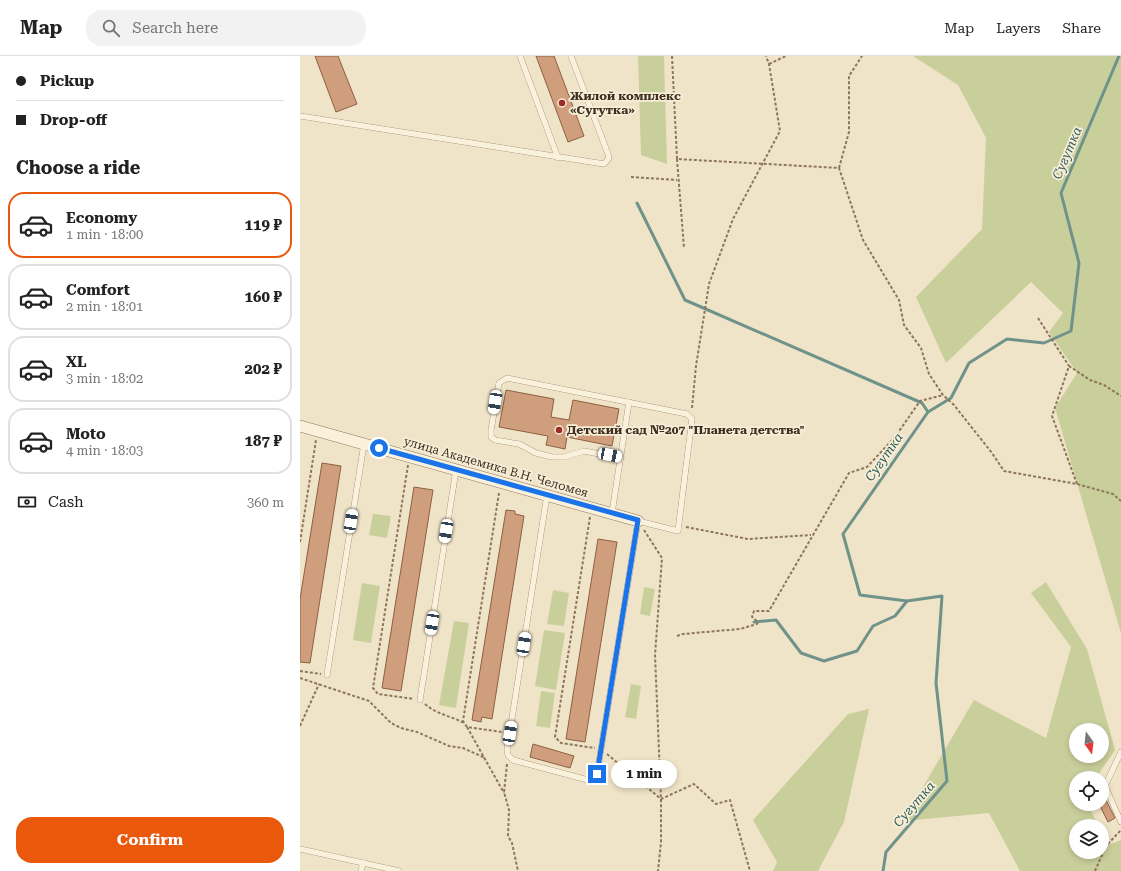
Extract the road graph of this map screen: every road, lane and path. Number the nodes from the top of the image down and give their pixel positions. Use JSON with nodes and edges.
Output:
{"nodes":[{"id":1,"x":520,"y":56,"type":"edge"},
{"id":2,"x":571,"y":56,"type":"edge"},
{"id":3,"x":672,"y":56,"type":"edge"},
{"id":4,"x":766,"y":56,"type":"edge"},
{"id":5,"x":786,"y":56,"type":"edge"},
{"id":6,"x":862,"y":56,"type":"edge"},
{"id":7,"x":769,"y":64,"type":"junction"},
{"id":8,"x":300,"y":116,"type":"edge"},
{"id":9,"x":558,"y":158,"type":"junction"},
{"id":10,"x":677,"y":159,"type":"junction"},
{"id":11,"x":762,"y":164,"type":"junction"},
{"id":12,"x":839,"y":168,"type":"junction"},
{"id":13,"x":631,"y":177,"type":"dead end"},
{"id":14,"x":677,"y":180,"type":"junction"},
{"id":15,"x":684,"y":248,"type":"dead end"},
{"id":16,"x":1038,"y":318,"type":"dead end"},
{"id":17,"x":1068,"y":366,"type":"junction"},
{"id":18,"x":943,"y":395,"type":"junction"},
{"id":19,"x":1121,"y":396,"type":"edge"},
{"id":20,"x":629,"y":402,"type":"junction"},
{"id":21,"x":691,"y":416,"type":"junction"},
{"id":22,"x":300,"y":426,"type":"edge"},
{"id":23,"x":318,"y":431,"type":"junction"},
{"id":24,"x":364,"y":444,"type":"junction"},
{"id":25,"x":410,"y":456,"type":"junction"},
{"id":26,"x":621,"y":458,"type":"junction"},
{"id":27,"x":456,"y":470,"type":"junction"},
{"id":28,"x":501,"y":482,"type":"junction"},
{"id":29,"x":1077,"y":484,"type":"junction"},
{"id":30,"x":547,"y":495,"type":"junction"},
{"id":31,"x":1121,"y":501,"type":"edge"},
{"id":32,"x":591,"y":507,"type":"junction"},
{"id":33,"x":612,"y":513,"type":"junction"},
{"id":34,"x":638,"y":520,"type":"junction"},
{"id":35,"x":678,"y":525,"type":"junction"},
{"id":36,"x":811,"y":535,"type":"junction"},
{"id":37,"x":300,"y":542,"type":"edge"},
{"id":38,"x":676,"y":636,"type":"dead end"},
{"id":39,"x":300,"y":671,"type":"edge"},
{"id":40,"x":327,"y":675,"type":"joint"},
{"id":41,"x":300,"y":678,"type":"edge"},
{"id":42,"x":319,"y":684,"type":"junction"},
{"id":43,"x":420,"y":700,"type":"junction"},
{"id":44,"x":464,"y":723,"type":"junction"},
{"id":45,"x":300,"y":726,"type":"edge"},
{"id":46,"x":467,"y":727,"type":"junction"},
{"id":47,"x":510,"y":733,"type":"junction"},
{"id":48,"x":601,"y":749,"type":"junction"},
{"id":49,"x":1121,"y":752,"type":"edge"},
{"id":50,"x":508,"y":755,"type":"junction"},
{"id":51,"x":485,"y":758,"type":"junction"},
{"id":52,"x":507,"y":797,"type":"junction"},
{"id":53,"x":661,"y":799,"type":"junction"},
{"id":54,"x":1121,"y":822,"type":"edge"},
{"id":55,"x":1121,"y":830,"type":"edge"},
{"id":56,"x":300,"y":849,"type":"edge"},
{"id":57,"x":363,"y":863,"type":"junction"},
{"id":58,"x":361,"y":871,"type":"edge"},
{"id":59,"x":399,"y":871,"type":"edge"},
{"id":60,"x":518,"y":871,"type":"edge"},
{"id":61,"x":658,"y":871,"type":"edge"},
{"id":62,"x":750,"y":871,"type":"edge"},
{"id":63,"x":1095,"y":871,"type":"edge"}],
"edges":[{"from":1,"to":9,"type":"lane"},
{"from":2,"to":9,"type":"lane"},
{"from":3,"to":10,"type":"path"},
{"from":4,"to":7,"type":"path"},
{"from":5,"to":7,"type":"path"},
{"from":6,"to":12,"type":"path"},
{"from":7,"to":11,"type":"path"},
{"from":8,"to":9,"type":"lane"},
{"from":10,"to":11,"type":"path"},
{"from":10,"to":14,"type":"path"},
{"from":11,"to":12,"type":"path"},
{"from":11,"to":21,"type":"path"},
{"from":12,"to":18,"type":"path"},
{"from":13,"to":14,"type":"path"},
{"from":14,"to":15,"type":"path"},
{"from":16,"to":17,"type":"path"},
{"from":17,"to":19,"type":"path"},
{"from":17,"to":29,"type":"path"},
{"from":18,"to":29,"type":"path"},
{"from":18,"to":36,"type":"path"},
{"from":20,"to":21,"type":"lane"},
{"from":20,"to":26,"type":"lane"},
{"from":20,"to":26,"type":"lane"},
{"from":21,"to":35,"type":"lane"},
{"from":22,"to":23,"type":"street","name":"улица Академика В.Н. Челомея"},
{"from":23,"to":24,"type":"street","name":"улица Академика В.Н. Челомея"},
{"from":23,"to":37,"type":"path"},
{"from":24,"to":25,"type":"street","name":"улица Академика В.Н. Челомея"},
{"from":24,"to":40,"type":"lane"},
{"from":25,"to":27,"type":"street","name":"улица Академика В.Н. Челомея"},
{"from":25,"to":43,"type":"path"},
{"from":26,"to":33,"type":"lane"},
{"from":27,"to":28,"type":"street","name":"улица Академика В.Н. Челомея"},
{"from":27,"to":43,"type":"lane"},
{"from":28,"to":30,"type":"street","name":"улица Академика В.Н. Челомея"},
{"from":28,"to":44,"type":"path"},
{"from":29,"to":31,"type":"path"},
{"from":30,"to":32,"type":"street","name":"улица Академика В.Н. Челомея"},
{"from":30,"to":47,"type":"lane"},
{"from":32,"to":33,"type":"street","name":"улица Академика В.Н. Челомея"},
{"from":32,"to":48,"type":"path"},
{"from":33,"to":34,"type":"street","name":"улица Академика В.Н. Челомея"},
{"from":34,"to":35,"type":"lane"},
{"from":34,"to":48,"type":"lane"},
{"from":34,"to":53,"type":"path"},
{"from":35,"to":36,"type":"path"},
{"from":36,"to":38,"type":"path"},
{"from":39,"to":40,"type":"path"},
{"from":41,"to":42,"type":"path"},
{"from":42,"to":45,"type":"path"},
{"from":42,"to":51,"type":"path"},
{"from":43,"to":44,"type":"path"},
{"from":44,"to":46,"type":"path"},
{"from":46,"to":47,"type":"path"},
{"from":46,"to":51,"type":"path"},
{"from":47,"to":50,"type":"lane"},
{"from":48,"to":50,"type":"lane"},
{"from":48,"to":53,"type":"path"},
{"from":49,"to":54,"type":"lane"},
{"from":50,"to":52,"type":"path"},
{"from":51,"to":52,"type":"path"},
{"from":52,"to":60,"type":"path"},
{"from":53,"to":61,"type":"path"},
{"from":53,"to":62,"type":"path"},
{"from":55,"to":63,"type":"path"},
{"from":56,"to":57,"type":"lane"},
{"from":57,"to":58,"type":"lane"},
{"from":57,"to":59,"type":"lane"}]}
